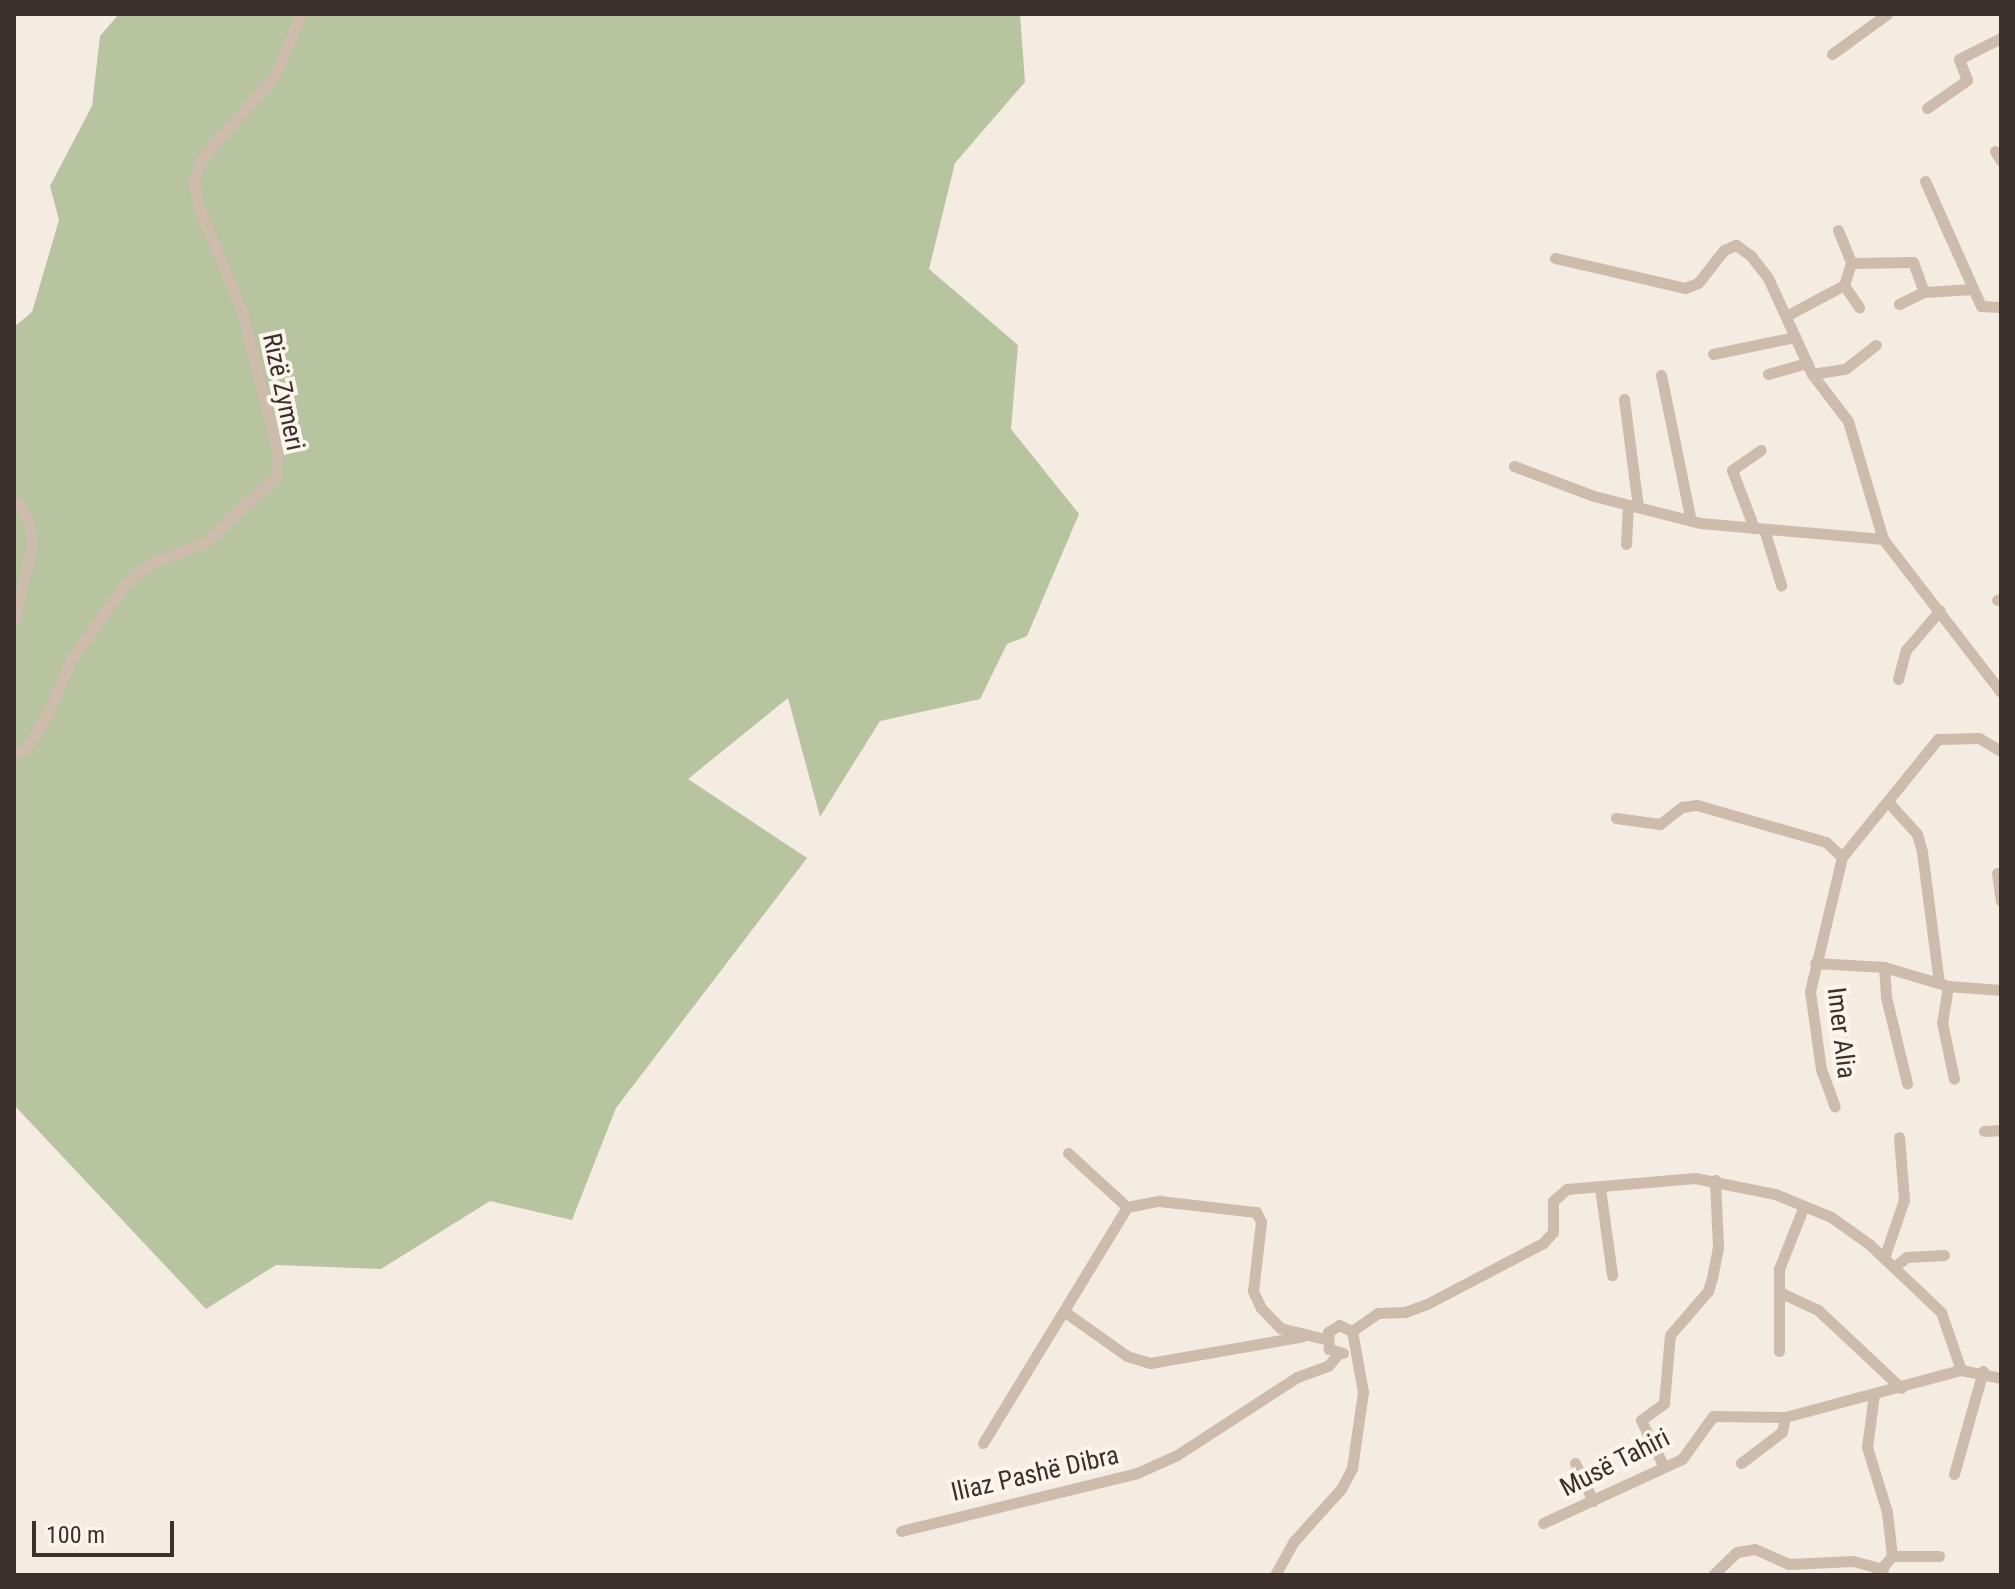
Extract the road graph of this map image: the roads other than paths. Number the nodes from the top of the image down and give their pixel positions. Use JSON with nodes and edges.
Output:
{"nodes":[{"id":1,"x":301,"y":14,"type":"edge"},
{"id":2,"x":1887,"y":14,"type":"edge"},
{"id":3,"x":2001,"y":38,"type":"edge"},
{"id":4,"x":1832,"y":54,"type":"dead end"},
{"id":5,"x":1927,"y":108,"type":"dead end"},
{"id":6,"x":1925,"y":181,"type":"dead end"},
{"id":7,"x":1838,"y":230,"type":"dead end"},
{"id":8,"x":1555,"y":258,"type":"dead end"},
{"id":9,"x":1851,"y":263,"type":"junction"},
{"id":10,"x":1844,"y":285,"type":"junction"},
{"id":11,"x":1973,"y":289,"type":"junction"},
{"id":12,"x":1924,"y":292,"type":"junction"},
{"id":13,"x":1899,"y":304,"type":"dead end"},
{"id":14,"x":1859,"y":307,"type":"dead end"},
{"id":15,"x":2001,"y":307,"type":"edge"},
{"id":16,"x":1786,"y":316,"type":"junction"},
{"id":17,"x":1795,"y":337,"type":"junction"},
{"id":18,"x":1876,"y":345,"type":"dead end"},
{"id":19,"x":1713,"y":354,"type":"dead end"},
{"id":20,"x":1809,"y":369,"type":"junction"},
{"id":21,"x":1768,"y":374,"type":"dead end"},
{"id":22,"x":1661,"y":375,"type":"dead end"},
{"id":23,"x":1624,"y":399,"type":"dead end"},
{"id":24,"x":1761,"y":450,"type":"dead end"},
{"id":25,"x":1514,"y":466,"type":"dead end"},
{"id":26,"x":14,"y":498,"type":"edge"},
{"id":27,"x":1633,"y":506,"type":"junction"},
{"id":28,"x":1691,"y":521,"type":"junction"},
{"id":29,"x":1759,"y":529,"type":"junction"},
{"id":30,"x":1883,"y":539,"type":"junction"},
{"id":31,"x":1626,"y":544,"type":"dead end"},
{"id":32,"x":1781,"y":585,"type":"dead end"},
{"id":33,"x":1940,"y":610,"type":"junction"},
{"id":34,"x":14,"y":620,"type":"edge"},
{"id":35,"x":1898,"y":679,"type":"dead end"},
{"id":36,"x":2001,"y":692,"type":"edge"},
{"id":37,"x":2001,"y":751,"type":"edge"},
{"id":38,"x":14,"y":754,"type":"edge"},
{"id":39,"x":1890,"y":804,"type":"junction"},
{"id":40,"x":1616,"y":818,"type":"dead end"},
{"id":41,"x":1842,"y":857,"type":"junction"},
{"id":42,"x":1997,"y":873,"type":"dead end"},
{"id":43,"x":2001,"y":901,"type":"edge"},
{"id":44,"x":1815,"y":963,"type":"junction"},
{"id":45,"x":1884,"y":967,"type":"junction"},
{"id":46,"x":1944,"y":985,"type":"junction"},
{"id":47,"x":2001,"y":990,"type":"edge"},
{"id":48,"x":1954,"y":1079,"type":"dead end"},
{"id":49,"x":1907,"y":1083,"type":"dead end"},
{"id":50,"x":1835,"y":1107,"type":"dead end"},
{"id":51,"x":2001,"y":1130,"type":"edge"},
{"id":52,"x":1984,"y":1131,"type":"dead end"},
{"id":53,"x":1899,"y":1137,"type":"dead end"},
{"id":54,"x":1068,"y":1153,"type":"dead end"},
{"id":55,"x":1715,"y":1180,"type":"junction"},
{"id":56,"x":1600,"y":1188,"type":"junction"},
{"id":57,"x":1804,"y":1206,"type":"junction"},
{"id":58,"x":1127,"y":1207,"type":"junction"},
{"id":59,"x":1944,"y":1255,"type":"dead end"},
{"id":60,"x":1884,"y":1258,"type":"junction"},
{"id":61,"x":1894,"y":1267,"type":"junction"},
{"id":62,"x":1612,"y":1275,"type":"dead end"},
{"id":63,"x":1779,"y":1292,"type":"junction"},
{"id":64,"x":1065,"y":1312,"type":"junction"},
{"id":65,"x":1352,"y":1331,"type":"junction"},
{"id":66,"x":1305,"y":1336,"type":"junction"},
{"id":67,"x":1325,"y":1339,"type":"junction"},
{"id":68,"x":1353,"y":1346,"type":"junction"},
{"id":69,"x":1779,"y":1351,"type":"dead end"},
{"id":70,"x":1338,"y":1354,"type":"junction"},
{"id":71,"x":1961,"y":1370,"type":"junction"},
{"id":72,"x":1983,"y":1371,"type":"junction"},
{"id":73,"x":2001,"y":1378,"type":"edge"},
{"id":74,"x":1901,"y":1388,"type":"junction"},
{"id":75,"x":1874,"y":1394,"type":"junction"},
{"id":76,"x":1785,"y":1417,"type":"junction"},
{"id":77,"x":983,"y":1443,"type":"dead end"},
{"id":78,"x":1575,"y":1463,"type":"dead end"},
{"id":79,"x":1741,"y":1463,"type":"dead end"},
{"id":80,"x":1664,"y":1467,"type":"junction"},
{"id":81,"x":1954,"y":1474,"type":"dead end"},
{"id":82,"x":1593,"y":1501,"type":"junction"},
{"id":83,"x":1543,"y":1523,"type":"dead end"},
{"id":84,"x":901,"y":1531,"type":"dead end"},
{"id":85,"x":1892,"y":1556,"type":"junction"},
{"id":86,"x":1939,"y":1556,"type":"dead end"},
{"id":87,"x":1880,"y":1572,"type":"edge"},
{"id":88,"x":1275,"y":1575,"type":"edge"},
{"id":89,"x":1713,"y":1575,"type":"edge"}],
"edges":[{"from":1,"to":38,"type":"street","name":"Rizë Zymeri"},
{"from":2,"to":4,"type":"street"},
{"from":3,"to":5,"type":"street"},
{"from":6,"to":11,"type":"street"},
{"from":7,"to":9,"type":"street"},
{"from":8,"to":16,"type":"street"},
{"from":9,"to":10,"type":"street"},
{"from":9,"to":12,"type":"street"},
{"from":10,"to":14,"type":"street"},
{"from":10,"to":16,"type":"street"},
{"from":11,"to":12,"type":"street"},
{"from":11,"to":15,"type":"street"},
{"from":12,"to":13,"type":"street"},
{"from":16,"to":17,"type":"street"},
{"from":17,"to":19,"type":"street"},
{"from":17,"to":20,"type":"street"},
{"from":18,"to":20,"type":"street"},
{"from":20,"to":21,"type":"street"},
{"from":20,"to":30,"type":"street"},
{"from":22,"to":28,"type":"street"},
{"from":23,"to":27,"type":"street"},
{"from":24,"to":29,"type":"street"},
{"from":25,"to":27,"type":"street"},
{"from":26,"to":34,"type":"street"},
{"from":27,"to":28,"type":"street"},
{"from":27,"to":31,"type":"street"},
{"from":28,"to":29,"type":"street"},
{"from":29,"to":30,"type":"street"},
{"from":29,"to":32,"type":"street"},
{"from":30,"to":33,"type":"street"},
{"from":33,"to":35,"type":"street"},
{"from":33,"to":36,"type":"street"},
{"from":37,"to":39,"type":"street"},
{"from":39,"to":41,"type":"street"},
{"from":39,"to":46,"type":"street"},
{"from":40,"to":41,"type":"street"},
{"from":41,"to":44,"type":"street","name":"Imer Alia"},
{"from":42,"to":43,"type":"street"},
{"from":44,"to":45,"type":"street"},
{"from":44,"to":50,"type":"street","name":"Imer Alia"},
{"from":45,"to":46,"type":"street"},
{"from":45,"to":49,"type":"street"},
{"from":46,"to":47,"type":"street"},
{"from":46,"to":48,"type":"street"},
{"from":51,"to":52,"type":"street"},
{"from":53,"to":60,"type":"street"},
{"from":54,"to":58,"type":"street"},
{"from":55,"to":56,"type":"street"},
{"from":55,"to":57,"type":"street"},
{"from":55,"to":80,"type":"street"},
{"from":56,"to":62,"type":"street"},
{"from":56,"to":65,"type":"street"},
{"from":57,"to":60,"type":"street"},
{"from":57,"to":63,"type":"street"},
{"from":58,"to":64,"type":"street"},
{"from":58,"to":66,"type":"street"},
{"from":59,"to":61,"type":"street"},
{"from":60,"to":61,"type":"street"},
{"from":61,"to":71,"type":"street"},
{"from":63,"to":69,"type":"street"},
{"from":63,"to":74,"type":"street"},
{"from":64,"to":66,"type":"street"},
{"from":64,"to":77,"type":"street"},
{"from":65,"to":67,"type":"street"},
{"from":65,"to":68,"type":"street"},
{"from":66,"to":67,"type":"street"},
{"from":67,"to":70,"type":"street"},
{"from":68,"to":70,"type":"street","name":"Iliaz Pashë Dibra"},
{"from":68,"to":88,"type":"street"},
{"from":70,"to":84,"type":"street","name":"Iliaz Pashë Dibra"},
{"from":71,"to":72,"type":"street","name":"Musë Tahiri"},
{"from":71,"to":74,"type":"street","name":"Musë Tahiri"},
{"from":72,"to":73,"type":"street","name":"Musë Tahiri"},
{"from":72,"to":81,"type":"street"},
{"from":74,"to":75,"type":"street","name":"Musë Tahiri"},
{"from":75,"to":76,"type":"street","name":"Musë Tahiri"},
{"from":75,"to":85,"type":"street"},
{"from":76,"to":79,"type":"street"},
{"from":76,"to":80,"type":"street","name":"Musë Tahiri"},
{"from":78,"to":82,"type":"street"},
{"from":80,"to":82,"type":"street","name":"Musë Tahiri"},
{"from":82,"to":83,"type":"street","name":"Musë Tahiri"},
{"from":85,"to":86,"type":"street"},
{"from":85,"to":87,"type":"street"},
{"from":87,"to":89,"type":"street"}]}
